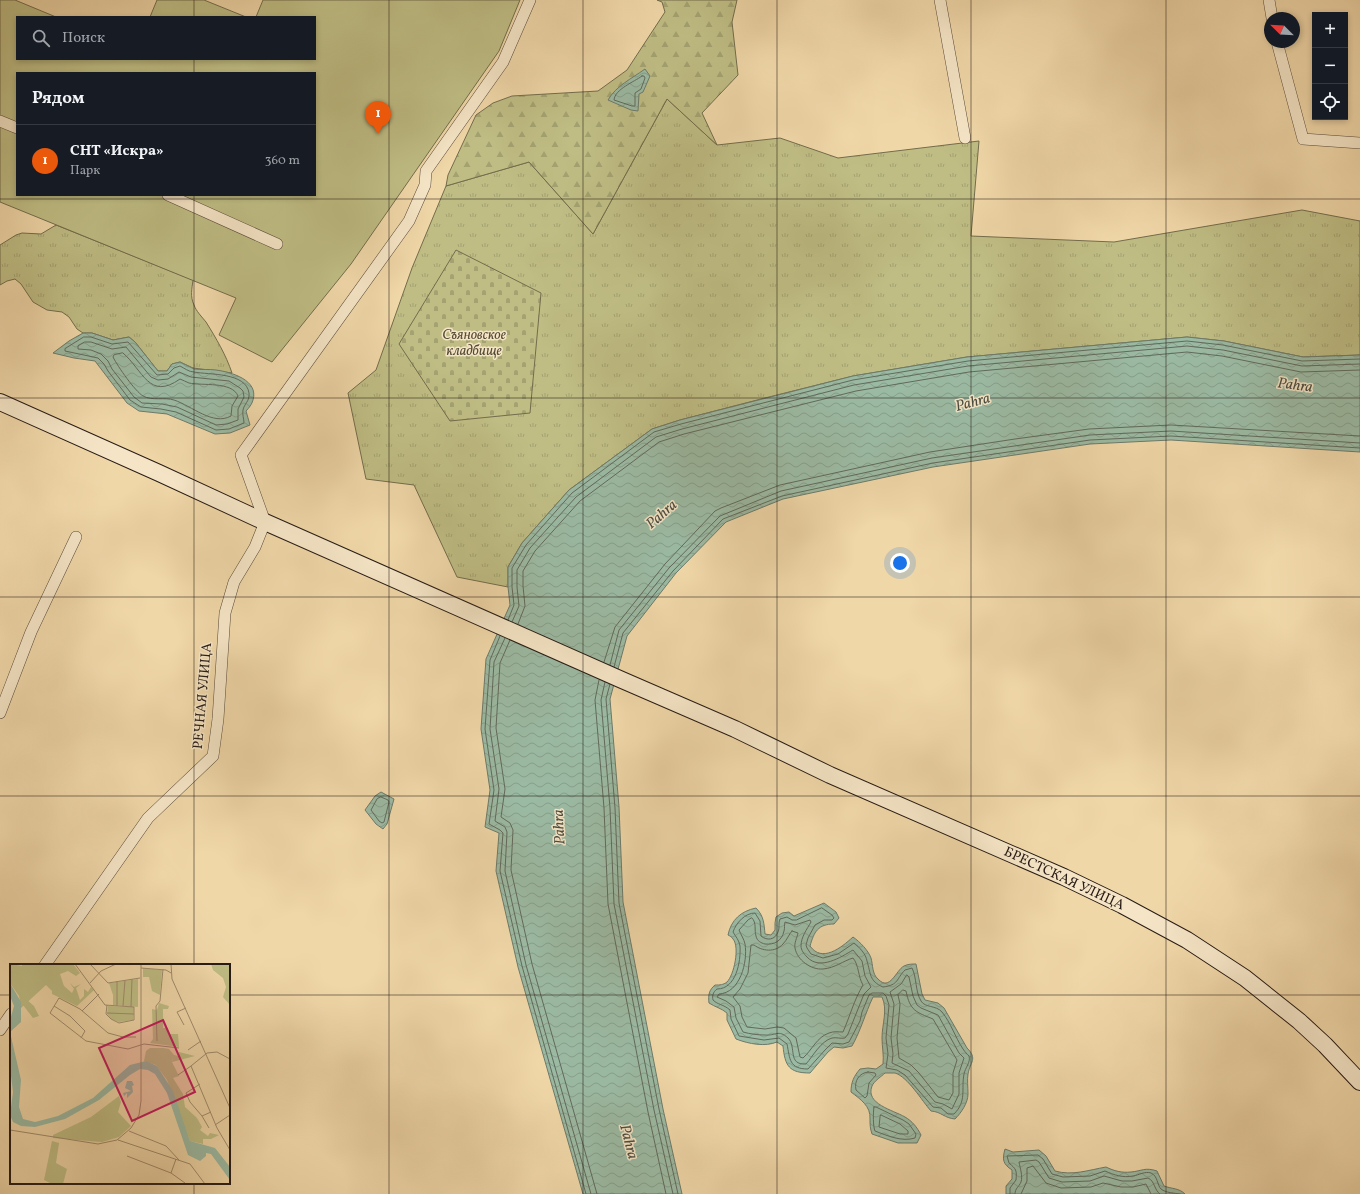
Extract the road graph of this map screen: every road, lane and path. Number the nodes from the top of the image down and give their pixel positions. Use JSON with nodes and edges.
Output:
{"nodes":[{"id":1,"x":530,"y":0,"type":"edge"},
{"id":2,"x":940,"y":0,"type":"edge"},
{"id":3,"x":1269,"y":0,"type":"edge"},
{"id":4,"x":1271,"y":12,"type":"edge"},
{"id":5,"x":1279,"y":48,"type":"edge"},
{"id":6,"x":0,"y":121,"type":"edge"},
{"id":7,"x":16,"y":128,"type":"edge"},
{"id":8,"x":965,"y":138,"type":"dead end"},
{"id":9,"x":1360,"y":143,"type":"edge"},
{"id":10,"x":170,"y":196,"type":"edge"},
{"id":11,"x":277,"y":244,"type":"dead end"},
{"id":12,"x":0,"y":402,"type":"edge"},
{"id":13,"x":265,"y":522,"type":"junction"},
{"id":14,"x":76,"y":537,"type":"dead end"},
{"id":15,"x":0,"y":713,"type":"edge"},
{"id":16,"x":46,"y":964,"type":"edge"},
{"id":17,"x":10,"y":1015,"type":"edge"},
{"id":18,"x":0,"y":1030,"type":"edge"},
{"id":19,"x":1360,"y":1082,"type":"edge"}],
"edges":[{"from":1,"to":13,"type":"street"},
{"from":2,"to":8,"type":"street"},
{"from":3,"to":4,"type":"street"},
{"from":5,"to":9,"type":"street"},
{"from":6,"to":7,"type":"street"},
{"from":10,"to":11,"type":"street"},
{"from":12,"to":13,"type":"main road","name":"БРЕСТСКАЯ УЛИЦА"},
{"from":13,"to":16,"type":"street","name":"РЕЧНАЯ УЛИЦА"},
{"from":13,"to":19,"type":"main road","name":"БРЕСТСКАЯ УЛИЦА"},
{"from":14,"to":15,"type":"street"},
{"from":17,"to":18,"type":"street"}]}
